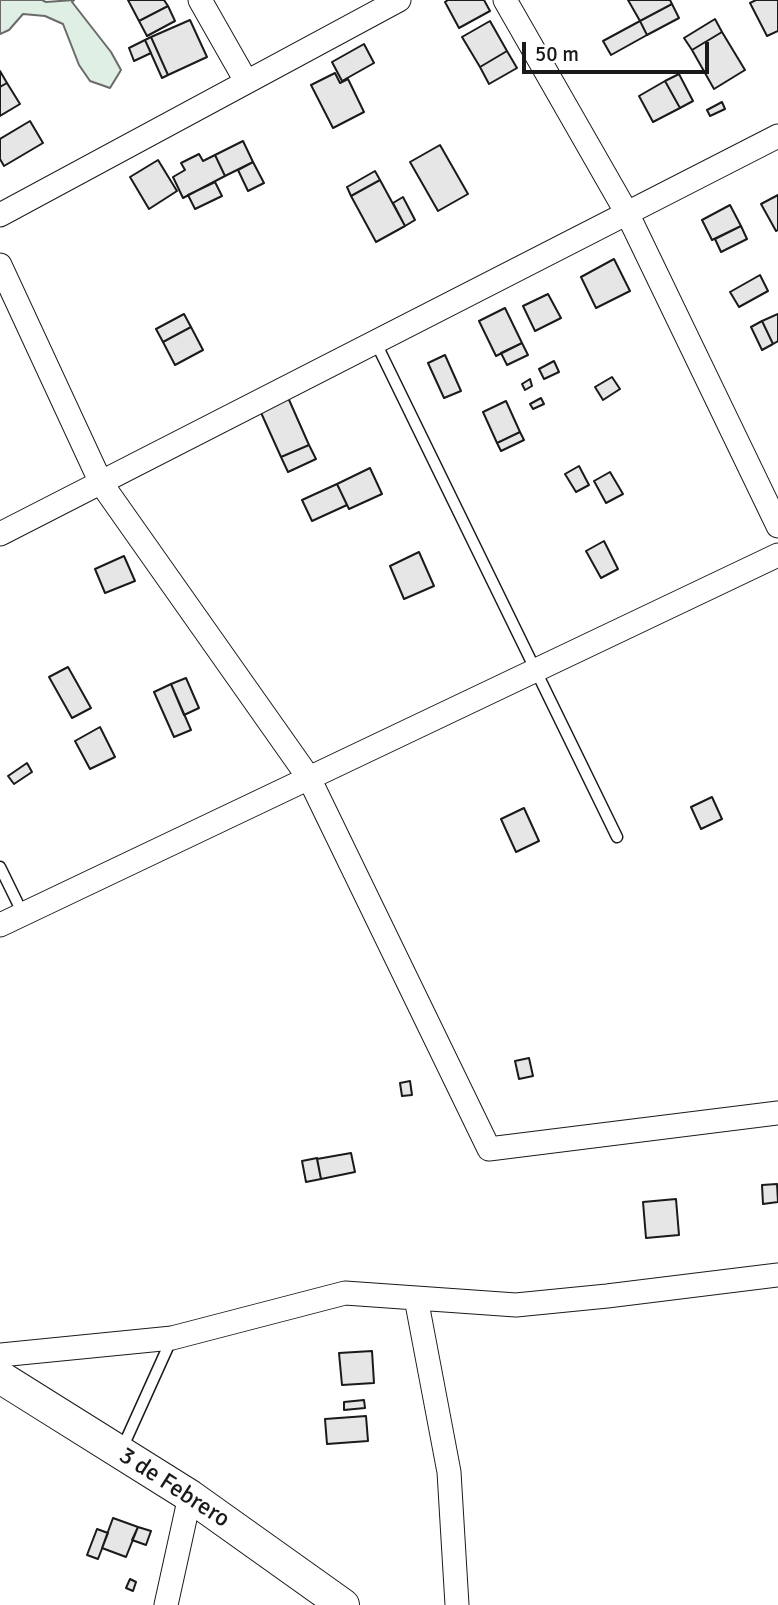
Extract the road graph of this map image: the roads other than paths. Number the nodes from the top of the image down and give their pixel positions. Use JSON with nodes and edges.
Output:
{"nodes":[{"id":1,"x":200,"y":0,"type":"edge"},
{"id":2,"x":399,"y":0,"type":"edge"},
{"id":3,"x":505,"y":0,"type":"edge"},
{"id":4,"x":246,"y":81,"type":"junction"},
{"id":5,"x":778,"y":136,"type":"edge"},
{"id":6,"x":0,"y":215,"type":"edge"},
{"id":7,"x":628,"y":215,"type":"junction"},
{"id":8,"x":0,"y":265,"type":"edge"},
{"id":9,"x":376,"y":343,"type":"junction"},
{"id":10,"x":101,"y":483,"type":"junction"},
{"id":11,"x":778,"y":526,"type":"edge"},
{"id":12,"x":0,"y":534,"type":"edge"},
{"id":13,"x":778,"y":555,"type":"edge"},
{"id":14,"x":535,"y":670,"type":"junction"},
{"id":15,"x":309,"y":778,"type":"junction"},
{"id":16,"x":617,"y":837,"type":"dead end"},
{"id":17,"x":0,"y":867,"type":"edge"},
{"id":18,"x":23,"y":914,"type":"junction"},
{"id":19,"x":0,"y":925,"type":"edge"},
{"id":20,"x":778,"y":1113,"type":"edge"},
{"id":21,"x":778,"y":1275,"type":"edge"},
{"id":22,"x":416,"y":1298,"type":"junction"},
{"id":23,"x":172,"y":1338,"type":"junction"},
{"id":24,"x":0,"y":1355,"type":"edge"},
{"id":25,"x":0,"y":1377,"type":"edge"},
{"id":26,"x":120,"y":1452,"type":"junction"},
{"id":27,"x":190,"y":1496,"type":"junction"},
{"id":28,"x":166,"y":1605,"type":"edge"},
{"id":29,"x":343,"y":1605,"type":"edge"},
{"id":30,"x":457,"y":1605,"type":"edge"}],
"edges":[{"from":1,"to":4,"type":"street"},
{"from":2,"to":4,"type":"street"},
{"from":3,"to":7,"type":"street"},
{"from":4,"to":6,"type":"street"},
{"from":5,"to":7,"type":"street"},
{"from":7,"to":9,"type":"street"},
{"from":7,"to":11,"type":"street"},
{"from":8,"to":10,"type":"street"},
{"from":9,"to":10,"type":"street"},
{"from":9,"to":14,"type":"lane"},
{"from":10,"to":12,"type":"street"},
{"from":10,"to":15,"type":"street"},
{"from":13,"to":14,"type":"street"},
{"from":14,"to":15,"type":"street"},
{"from":14,"to":16,"type":"lane"},
{"from":15,"to":18,"type":"street"},
{"from":15,"to":20,"type":"street"},
{"from":17,"to":18,"type":"lane"},
{"from":18,"to":19,"type":"street"},
{"from":21,"to":22,"type":"street"},
{"from":22,"to":23,"type":"street"},
{"from":22,"to":30,"type":"street"},
{"from":23,"to":24,"type":"street"},
{"from":23,"to":26,"type":"lane"},
{"from":25,"to":26,"type":"street","name":"3 de Febrero"},
{"from":26,"to":27,"type":"street","name":"3 de Febrero"},
{"from":27,"to":28,"type":"street"},
{"from":27,"to":29,"type":"street","name":"3 de Febrero"}]}
